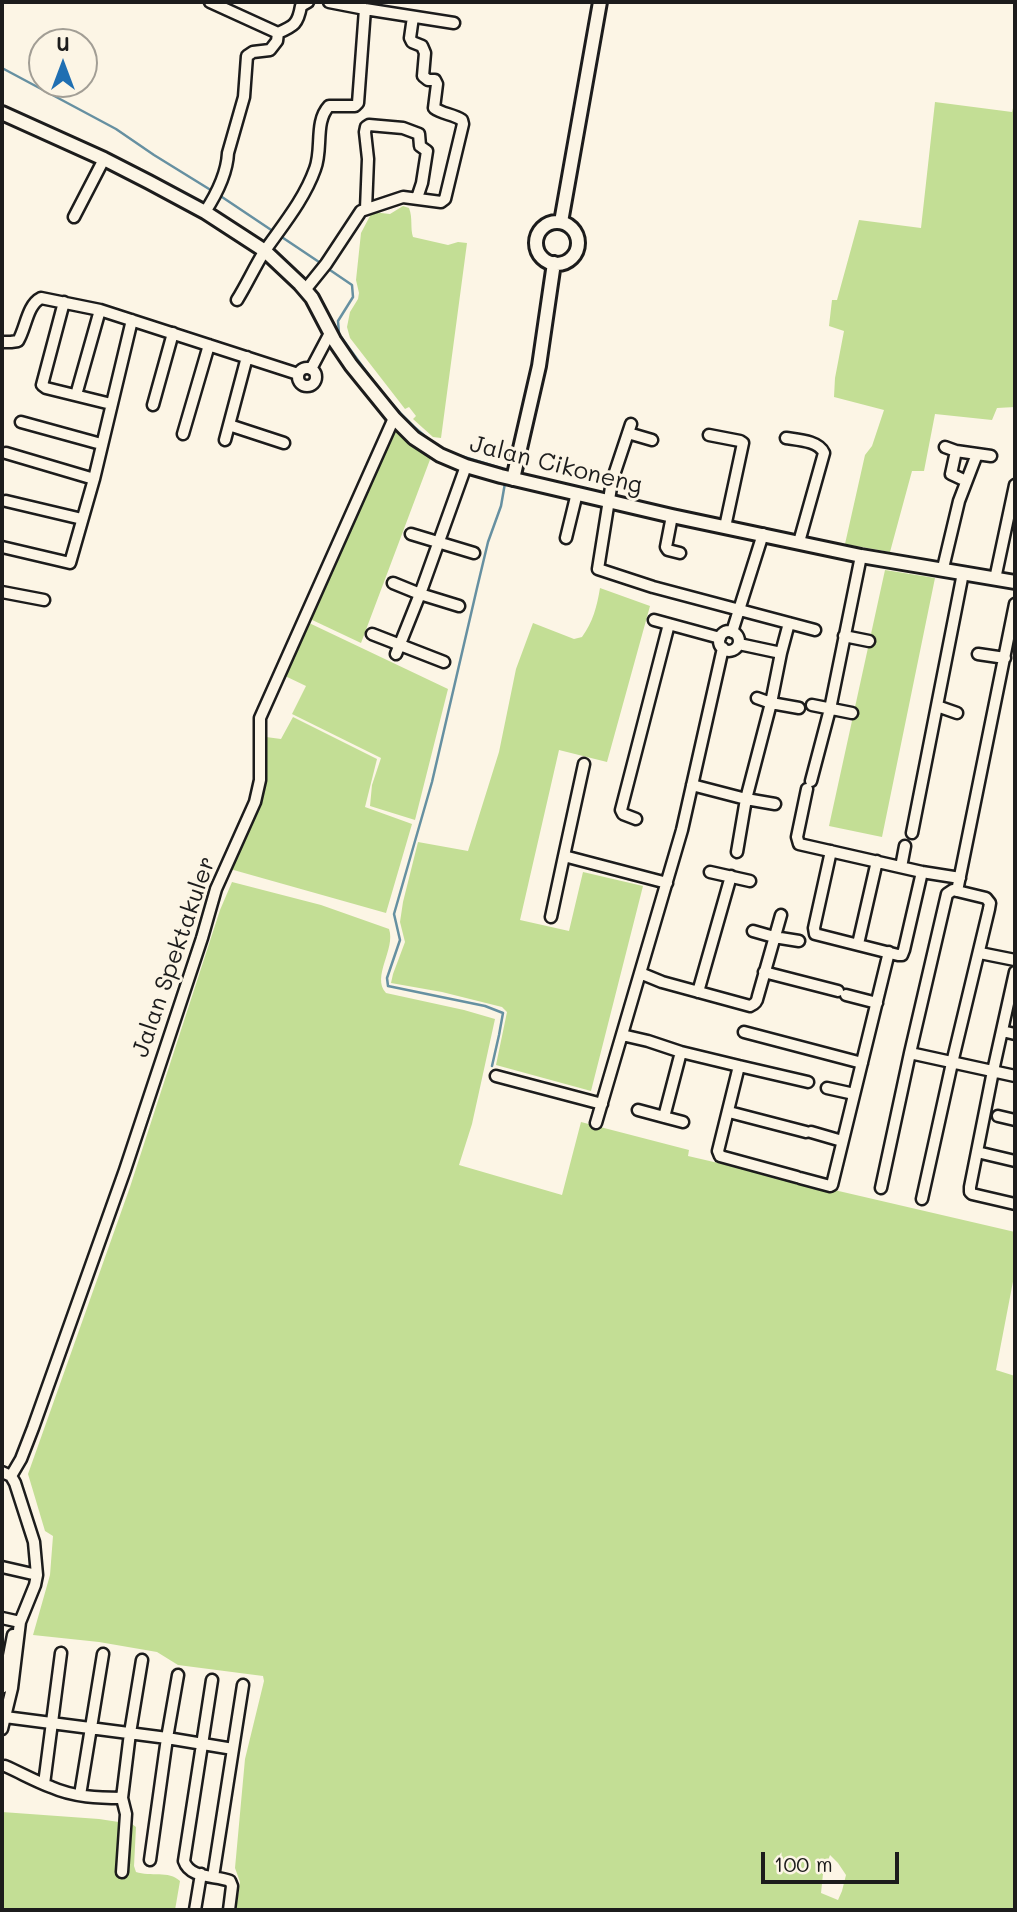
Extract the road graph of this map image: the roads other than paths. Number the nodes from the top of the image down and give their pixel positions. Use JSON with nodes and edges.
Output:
{"nodes":[{"id":1,"x":211,"y":2,"type":"edge"},
{"id":2,"x":307,"y":2,"type":"edge"},
{"id":3,"x":329,"y":2,"type":"edge"},
{"id":4,"x":600,"y":2,"type":"edge"},
{"id":5,"x":365,"y":9,"type":"junction"},
{"id":6,"x":413,"y":17,"type":"junction"},
{"id":7,"x":454,"y":23,"type":"dead end"},
{"id":8,"x":278,"y":33,"type":"junction"},
{"id":9,"x":2,"y":113,"type":"edge"},
{"id":10,"x":104,"y":159,"type":"junction"},
{"id":11,"x":417,"y":198,"type":"junction"},
{"id":12,"x":366,"y":209,"type":"junction"},
{"id":13,"x":205,"y":212,"type":"junction"},
{"id":14,"x":74,"y":217,"type":"dead end"},
{"id":15,"x":561,"y":222,"type":"junction"},
{"id":16,"x":265,"y":251,"type":"junction"},
{"id":17,"x":554,"y":263,"type":"junction"},
{"id":18,"x":306,"y":290,"type":"junction"},
{"id":19,"x":237,"y":300,"type":"dead end"},
{"id":20,"x":64,"y":302,"type":"junction"},
{"id":21,"x":100,"y":310,"type":"junction"},
{"id":22,"x":132,"y":320,"type":"junction"},
{"id":23,"x":173,"y":333,"type":"junction"},
{"id":24,"x":330,"y":333,"type":"junction"},
{"id":25,"x":2,"y":342,"type":"edge"},
{"id":26,"x":209,"y":345,"type":"junction"},
{"id":27,"x":247,"y":357,"type":"junction"},
{"id":28,"x":311,"y":369,"type":"junction"},
{"id":29,"x":298,"y":374,"type":"junction"},
{"id":30,"x":76,"y":395,"type":"junction"},
{"id":31,"x":111,"y":404,"type":"junction"},
{"id":32,"x":153,"y":405,"type":"dead end"},
{"id":33,"x":394,"y":418,"type":"junction"},
{"id":34,"x":21,"y":422,"type":"dead end"},
{"id":35,"x":229,"y":425,"type":"junction"},
{"id":36,"x":183,"y":434,"type":"dead end"},
{"id":37,"x":709,"y":435,"type":"dead end"},
{"id":38,"x":786,"y":438,"type":"dead end"},
{"id":39,"x":225,"y":440,"type":"dead end"},
{"id":40,"x":652,"y":440,"type":"dead end"},
{"id":41,"x":284,"y":443,"type":"dead end"},
{"id":42,"x":101,"y":444,"type":"junction"},
{"id":43,"x":945,"y":447,"type":"dead end"},
{"id":44,"x":956,"y":451,"type":"junction"},
{"id":45,"x":6,"y":453,"type":"dead end"},
{"id":46,"x":976,"y":454,"type":"junction"},
{"id":47,"x":991,"y":456,"type":"dead end"},
{"id":48,"x":466,"y":466,"type":"junction"},
{"id":49,"x":94,"y":479,"type":"junction"},
{"id":50,"x":513,"y":479,"type":"junction"},
{"id":51,"x":966,"y":481,"type":"junction"},
{"id":52,"x":1015,"y":485,"type":"edge"},
{"id":53,"x":577,"y":493,"type":"junction"},
{"id":54,"x":609,"y":500,"type":"junction"},
{"id":55,"x":6,"y":501,"type":"dead end"},
{"id":56,"x":672,"y":516,"type":"junction"},
{"id":57,"x":82,"y":519,"type":"junction"},
{"id":58,"x":724,"y":527,"type":"junction"},
{"id":59,"x":411,"y":534,"type":"dead end"},
{"id":60,"x":763,"y":534,"type":"junction"},
{"id":61,"x":566,"y":538,"type":"dead end"},
{"id":62,"x":439,"y":542,"type":"junction"},
{"id":63,"x":799,"y":542,"type":"junction"},
{"id":64,"x":2,"y":547,"type":"edge"},
{"id":65,"x":474,"y":553,"type":"dead end"},
{"id":66,"x":680,"y":553,"type":"dead end"},
{"id":67,"x":861,"y":556,"type":"junction"},
{"id":68,"x":943,"y":568,"type":"junction"},
{"id":69,"x":963,"y":573,"type":"junction"},
{"id":70,"x":995,"y":579,"type":"junction"},
{"id":71,"x":1015,"y":582,"type":"edge"},
{"id":72,"x":393,"y":583,"type":"dead end"},
{"id":73,"x":2,"y":592,"type":"edge"},
{"id":74,"x":420,"y":594,"type":"junction"},
{"id":75,"x":44,"y":600,"type":"dead end"},
{"id":76,"x":1015,"y":604,"type":"edge"},
{"id":77,"x":459,"y":606,"type":"dead end"},
{"id":78,"x":738,"y":608,"type":"junction"},
{"id":79,"x":654,"y":620,"type":"dead end"},
{"id":80,"x":789,"y":623,"type":"junction"},
{"id":81,"x":669,"y":624,"type":"junction"},
{"id":82,"x":815,"y":630,"type":"dead end"},
{"id":83,"x":732,"y":632,"type":"junction"},
{"id":84,"x":372,"y":634,"type":"dead end"},
{"id":85,"x":844,"y":636,"type":"junction"},
{"id":86,"x":869,"y":641,"type":"dead end"},
{"id":87,"x":721,"y":643,"type":"junction"},
{"id":88,"x":738,"y":644,"type":"junction"},
{"id":89,"x":398,"y":650,"type":"junction"},
{"id":90,"x":781,"y":653,"type":"junction"},
{"id":91,"x":978,"y":654,"type":"dead end"},
{"id":92,"x":1005,"y":658,"type":"junction"},
{"id":93,"x":444,"y":662,"type":"dead end"},
{"id":94,"x":757,"y":698,"type":"dead end"},
{"id":95,"x":997,"y":700,"type":"junction"},
{"id":96,"x":771,"y":703,"type":"junction"},
{"id":97,"x":1009,"y":703,"type":"dead end"},
{"id":98,"x":812,"y":705,"type":"dead end"},
{"id":99,"x":937,"y":706,"type":"junction"},
{"id":100,"x":799,"y":708,"type":"dead end"},
{"id":101,"x":830,"y":709,"type":"junction"},
{"id":102,"x":852,"y":713,"type":"dead end"},
{"id":103,"x":957,"y":713,"type":"dead end"},
{"id":104,"x":584,"y":764,"type":"dead end"},
{"id":105,"x":692,"y":785,"type":"junction"},
{"id":106,"x":746,"y":799,"type":"junction"},
{"id":107,"x":775,"y":804,"type":"dead end"},
{"id":108,"x":636,"y":819,"type":"dead end"},
{"id":109,"x":912,"y":833,"type":"dead end"},
{"id":110,"x":905,"y":846,"type":"dead end"},
{"id":111,"x":831,"y":851,"type":"junction"},
{"id":112,"x":737,"y":852,"type":"dead end"},
{"id":113,"x":564,"y":856,"type":"junction"},
{"id":114,"x":877,"y":861,"type":"junction"},
{"id":115,"x":901,"y":867,"type":"junction"},
{"id":116,"x":710,"y":872,"type":"dead end"},
{"id":117,"x":922,"y":872,"type":"junction"},
{"id":118,"x":731,"y":876,"type":"junction"},
{"id":119,"x":960,"y":878,"type":"junction"},
{"id":120,"x":750,"y":881,"type":"dead end"},
{"id":121,"x":667,"y":883,"type":"junction"},
{"id":122,"x":957,"y":891,"type":"junction"},
{"id":123,"x":781,"y":915,"type":"dead end"},
{"id":124,"x":551,"y":917,"type":"dead end"},
{"id":125,"x":753,"y":931,"type":"dead end"},
{"id":126,"x":774,"y":937,"type":"junction"},
{"id":127,"x":799,"y":941,"type":"dead end"},
{"id":128,"x":858,"y":944,"type":"junction"},
{"id":129,"x":889,"y":952,"type":"junction"},
{"id":130,"x":980,"y":953,"type":"junction"},
{"id":131,"x":1015,"y":960,"type":"edge"},
{"id":132,"x":764,"y":972,"type":"junction"},
{"id":133,"x":1015,"y":972,"type":"edge"},
{"id":134,"x":640,"y":973,"type":"junction"},
{"id":135,"x":698,"y":992,"type":"junction"},
{"id":136,"x":877,"y":1003,"type":"junction"},
{"id":137,"x":1002,"y":1031,"type":"junction"},
{"id":138,"x":744,"y":1032,"type":"dead end"},
{"id":139,"x":1015,"y":1034,"type":"edge"},
{"id":140,"x":622,"y":1035,"type":"junction"},
{"id":141,"x":681,"y":1052,"type":"junction"},
{"id":142,"x":910,"y":1053,"type":"junction"},
{"id":143,"x":862,"y":1063,"type":"junction"},
{"id":144,"x":952,"y":1063,"type":"junction"},
{"id":145,"x":738,"y":1066,"type":"junction"},
{"id":146,"x":993,"y":1071,"type":"junction"},
{"id":147,"x":496,"y":1076,"type":"dead end"},
{"id":148,"x":1015,"y":1076,"type":"edge"},
{"id":149,"x":808,"y":1082,"type":"dead end"},
{"id":150,"x":827,"y":1087,"type":"dead end"},
{"id":151,"x":854,"y":1094,"type":"junction"},
{"id":152,"x":602,"y":1104,"type":"junction"},
{"id":153,"x":638,"y":1110,"type":"dead end"},
{"id":154,"x":729,"y":1112,"type":"junction"},
{"id":155,"x":998,"y":1116,"type":"dead end"},
{"id":156,"x":664,"y":1117,"type":"junction"},
{"id":157,"x":1015,"y":1120,"type":"edge"},
{"id":158,"x":683,"y":1122,"type":"dead end"},
{"id":159,"x":596,"y":1123,"type":"dead end"},
{"id":160,"x":842,"y":1140,"type":"junction"},
{"id":161,"x":977,"y":1152,"type":"junction"},
{"id":162,"x":1015,"y":1161,"type":"edge"},
{"id":163,"x":881,"y":1188,"type":"dead end"},
{"id":164,"x":922,"y":1199,"type":"dead end"},
{"id":165,"x":1015,"y":1204,"type":"edge"},
{"id":166,"x":7,"y":1474,"type":"edge"},
{"id":167,"x":2,"y":1567,"type":"edge"},
{"id":168,"x":37,"y":1575,"type":"junction"},
{"id":169,"x":2,"y":1618,"type":"edge"},
{"id":170,"x":18,"y":1622,"type":"junction"},
{"id":171,"x":61,"y":1653,"type":"dead end"},
{"id":172,"x":103,"y":1654,"type":"dead end"},
{"id":173,"x":142,"y":1660,"type":"dead end"},
{"id":174,"x":178,"y":1675,"type":"dead end"},
{"id":175,"x":212,"y":1680,"type":"dead end"},
{"id":176,"x":243,"y":1685,"type":"dead end"},
{"id":177,"x":6,"y":1687,"type":"edge"},
{"id":178,"x":5,"y":1717,"type":"junction"},
{"id":179,"x":51,"y":1723,"type":"junction"},
{"id":180,"x":91,"y":1728,"type":"junction"},
{"id":181,"x":2,"y":1730,"type":"edge"},
{"id":182,"x":130,"y":1733,"type":"junction"},
{"id":183,"x":167,"y":1738,"type":"junction"},
{"id":184,"x":202,"y":1745,"type":"junction"},
{"id":185,"x":233,"y":1749,"type":"junction"},
{"id":186,"x":5,"y":1766,"type":"dead end"},
{"id":187,"x":44,"y":1784,"type":"junction"},
{"id":188,"x":80,"y":1795,"type":"junction"},
{"id":189,"x":122,"y":1798,"type":"junction"},
{"id":190,"x":150,"y":1860,"type":"dead end"},
{"id":191,"x":122,"y":1872,"type":"dead end"},
{"id":192,"x":201,"y":1874,"type":"junction"},
{"id":193,"x":213,"y":1877,"type":"junction"},
{"id":194,"x":195,"y":1910,"type":"edge"},
{"id":195,"x":229,"y":1910,"type":"edge"}],
"edges":[{"from":1,"to":8,"type":"street"},
{"from":2,"to":8,"type":"street"},
{"from":3,"to":5,"type":"street"},
{"from":4,"to":15,"type":"street"},
{"from":5,"to":6,"type":"street"},
{"from":5,"to":16,"type":"street"},
{"from":6,"to":7,"type":"street"},
{"from":6,"to":11,"type":"street"},
{"from":8,"to":13,"type":"street"},
{"from":9,"to":10,"type":"street","name":"Jalan Cikoneng"},
{"from":10,"to":13,"type":"street","name":"Jalan Cikoneng"},
{"from":10,"to":14,"type":"street"},
{"from":11,"to":12,"type":"street"},
{"from":11,"to":12,"type":"street"},
{"from":12,"to":18,"type":"street"},
{"from":13,"to":16,"type":"street","name":"Jalan Cikoneng"},
{"from":15,"to":17,"type":"street"},
{"from":15,"to":17,"type":"street"},
{"from":16,"to":18,"type":"street","name":"Jalan Cikoneng"},
{"from":16,"to":19,"type":"street"},
{"from":17,"to":50,"type":"street"},
{"from":18,"to":24,"type":"street","name":"Jalan Cikoneng"},
{"from":20,"to":21,"type":"street"},
{"from":20,"to":25,"type":"street"},
{"from":20,"to":30,"type":"street"},
{"from":21,"to":22,"type":"street"},
{"from":21,"to":30,"type":"street"},
{"from":22,"to":23,"type":"street"},
{"from":22,"to":31,"type":"street"},
{"from":23,"to":26,"type":"street"},
{"from":23,"to":32,"type":"street"},
{"from":24,"to":28,"type":"street"},
{"from":24,"to":33,"type":"street","name":"Jalan Cikoneng"},
{"from":26,"to":27,"type":"street"},
{"from":26,"to":36,"type":"street"},
{"from":27,"to":29,"type":"street"},
{"from":27,"to":35,"type":"street"},
{"from":28,"to":29,"type":"street"},
{"from":28,"to":29,"type":"street"},
{"from":30,"to":31,"type":"street"},
{"from":31,"to":42,"type":"street"},
{"from":33,"to":48,"type":"street","name":"Jalan Cikoneng"},
{"from":33,"to":166,"type":"street","name":"Jalan Spektakuler"},
{"from":34,"to":42,"type":"street"},
{"from":35,"to":39,"type":"street"},
{"from":35,"to":41,"type":"street"},
{"from":37,"to":58,"type":"street"},
{"from":38,"to":63,"type":"street"},
{"from":40,"to":54,"type":"street"},
{"from":42,"to":49,"type":"street"},
{"from":43,"to":44,"type":"street"},
{"from":44,"to":46,"type":"street"},
{"from":44,"to":51,"type":"street"},
{"from":45,"to":49,"type":"street"},
{"from":46,"to":47,"type":"street"},
{"from":46,"to":51,"type":"street"},
{"from":48,"to":50,"type":"street","name":"Jalan Cikoneng"},
{"from":48,"to":62,"type":"street"},
{"from":49,"to":57,"type":"street"},
{"from":50,"to":53,"type":"street","name":"Jalan Cikoneng"},
{"from":51,"to":68,"type":"street"},
{"from":52,"to":70,"type":"street"},
{"from":53,"to":54,"type":"street","name":"Jalan Cikoneng"},
{"from":53,"to":61,"type":"street"},
{"from":54,"to":56,"type":"street","name":"Jalan Cikoneng"},
{"from":54,"to":78,"type":"street"},
{"from":55,"to":57,"type":"street"},
{"from":56,"to":58,"type":"street","name":"Jalan Cikoneng"},
{"from":56,"to":66,"type":"street"},
{"from":57,"to":64,"type":"street"},
{"from":58,"to":60,"type":"street","name":"Jalan Cikoneng"},
{"from":59,"to":62,"type":"street"},
{"from":60,"to":63,"type":"street","name":"Jalan Cikoneng"},
{"from":60,"to":78,"type":"street"},
{"from":62,"to":65,"type":"street"},
{"from":62,"to":74,"type":"street"},
{"from":63,"to":67,"type":"street","name":"Jalan Cikoneng"},
{"from":67,"to":68,"type":"street","name":"Jalan Cikoneng"},
{"from":67,"to":85,"type":"street"},
{"from":68,"to":69,"type":"street","name":"Jalan Cikoneng"},
{"from":69,"to":70,"type":"street","name":"Jalan Cikoneng"},
{"from":69,"to":99,"type":"street"},
{"from":70,"to":71,"type":"street","name":"Jalan Cikoneng"},
{"from":72,"to":74,"type":"street"},
{"from":73,"to":75,"type":"street"},
{"from":74,"to":77,"type":"street"},
{"from":74,"to":89,"type":"street"},
{"from":76,"to":92,"type":"street"},
{"from":78,"to":80,"type":"street"},
{"from":78,"to":83,"type":"street"},
{"from":79,"to":81,"type":"street"},
{"from":80,"to":82,"type":"street"},
{"from":80,"to":90,"type":"street"},
{"from":81,"to":87,"type":"street"},
{"from":81,"to":108,"type":"street"},
{"from":83,"to":87,"type":"street"},
{"from":83,"to":88,"type":"street"},
{"from":84,"to":89,"type":"street"},
{"from":85,"to":86,"type":"street"},
{"from":85,"to":101,"type":"street"},
{"from":87,"to":88,"type":"street"},
{"from":87,"to":105,"type":"street"},
{"from":88,"to":90,"type":"street"},
{"from":89,"to":93,"type":"street"},
{"from":90,"to":96,"type":"street"},
{"from":91,"to":92,"type":"street"},
{"from":92,"to":95,"type":"street"},
{"from":94,"to":96,"type":"street"},
{"from":95,"to":97,"type":"street"},
{"from":95,"to":119,"type":"street"},
{"from":96,"to":100,"type":"street"},
{"from":96,"to":106,"type":"street"},
{"from":98,"to":101,"type":"street"},
{"from":99,"to":103,"type":"street"},
{"from":99,"to":109,"type":"street"},
{"from":101,"to":102,"type":"street"},
{"from":101,"to":111,"type":"street"},
{"from":104,"to":113,"type":"street"},
{"from":105,"to":106,"type":"street"},
{"from":105,"to":121,"type":"street"},
{"from":106,"to":107,"type":"street"},
{"from":106,"to":112,"type":"street"},
{"from":110,"to":115,"type":"street"},
{"from":111,"to":114,"type":"street"},
{"from":111,"to":128,"type":"street"},
{"from":113,"to":121,"type":"street"},
{"from":113,"to":124,"type":"street"},
{"from":114,"to":115,"type":"street"},
{"from":114,"to":128,"type":"street"},
{"from":115,"to":117,"type":"street"},
{"from":116,"to":118,"type":"street"},
{"from":117,"to":119,"type":"street"},
{"from":117,"to":129,"type":"street"},
{"from":118,"to":120,"type":"street"},
{"from":118,"to":135,"type":"street"},
{"from":119,"to":122,"type":"street"},
{"from":121,"to":134,"type":"street"},
{"from":122,"to":130,"type":"street"},
{"from":122,"to":142,"type":"street"},
{"from":123,"to":126,"type":"street"},
{"from":125,"to":126,"type":"street"},
{"from":126,"to":127,"type":"street"},
{"from":126,"to":132,"type":"street"},
{"from":128,"to":129,"type":"street"},
{"from":129,"to":136,"type":"street"},
{"from":130,"to":131,"type":"street"},
{"from":130,"to":144,"type":"street"},
{"from":132,"to":135,"type":"street"},
{"from":132,"to":136,"type":"street"},
{"from":133,"to":137,"type":"street"},
{"from":134,"to":135,"type":"street"},
{"from":134,"to":140,"type":"street"},
{"from":136,"to":143,"type":"street"},
{"from":137,"to":139,"type":"street"},
{"from":137,"to":146,"type":"street"},
{"from":138,"to":143,"type":"street"},
{"from":140,"to":141,"type":"street"},
{"from":140,"to":152,"type":"street"},
{"from":141,"to":145,"type":"street"},
{"from":141,"to":156,"type":"street"},
{"from":142,"to":144,"type":"street"},
{"from":142,"to":163,"type":"street"},
{"from":143,"to":151,"type":"street"},
{"from":144,"to":146,"type":"street"},
{"from":144,"to":164,"type":"street"},
{"from":145,"to":149,"type":"street"},
{"from":145,"to":154,"type":"street"},
{"from":146,"to":148,"type":"street"},
{"from":146,"to":161,"type":"street"},
{"from":147,"to":152,"type":"street"},
{"from":150,"to":151,"type":"street"},
{"from":151,"to":160,"type":"street"},
{"from":152,"to":159,"type":"street"},
{"from":153,"to":156,"type":"street"},
{"from":154,"to":160,"type":"street"},
{"from":154,"to":160,"type":"street"},
{"from":155,"to":157,"type":"street"},
{"from":156,"to":158,"type":"street"},
{"from":161,"to":162,"type":"street"},
{"from":161,"to":165,"type":"street"},
{"from":166,"to":168,"type":"street"},
{"from":167,"to":168,"type":"street"},
{"from":168,"to":170,"type":"street"},
{"from":169,"to":170,"type":"street"},
{"from":170,"to":177,"type":"street"},
{"from":171,"to":179,"type":"street"},
{"from":172,"to":180,"type":"street"},
{"from":173,"to":182,"type":"street"},
{"from":174,"to":183,"type":"street"},
{"from":175,"to":184,"type":"street"},
{"from":176,"to":185,"type":"street"},
{"from":177,"to":178,"type":"street"},
{"from":178,"to":179,"type":"street"},
{"from":178,"to":181,"type":"street"},
{"from":179,"to":180,"type":"street"},
{"from":179,"to":187,"type":"street"},
{"from":180,"to":182,"type":"street"},
{"from":180,"to":188,"type":"street"},
{"from":182,"to":183,"type":"street"},
{"from":182,"to":189,"type":"street"},
{"from":183,"to":184,"type":"street"},
{"from":183,"to":190,"type":"street"},
{"from":184,"to":185,"type":"street"},
{"from":184,"to":192,"type":"street"},
{"from":185,"to":193,"type":"street"},
{"from":186,"to":187,"type":"street"},
{"from":187,"to":188,"type":"street"},
{"from":188,"to":189,"type":"street"},
{"from":189,"to":191,"type":"street"},
{"from":192,"to":193,"type":"street"},
{"from":192,"to":194,"type":"street"},
{"from":193,"to":195,"type":"street"}]}
